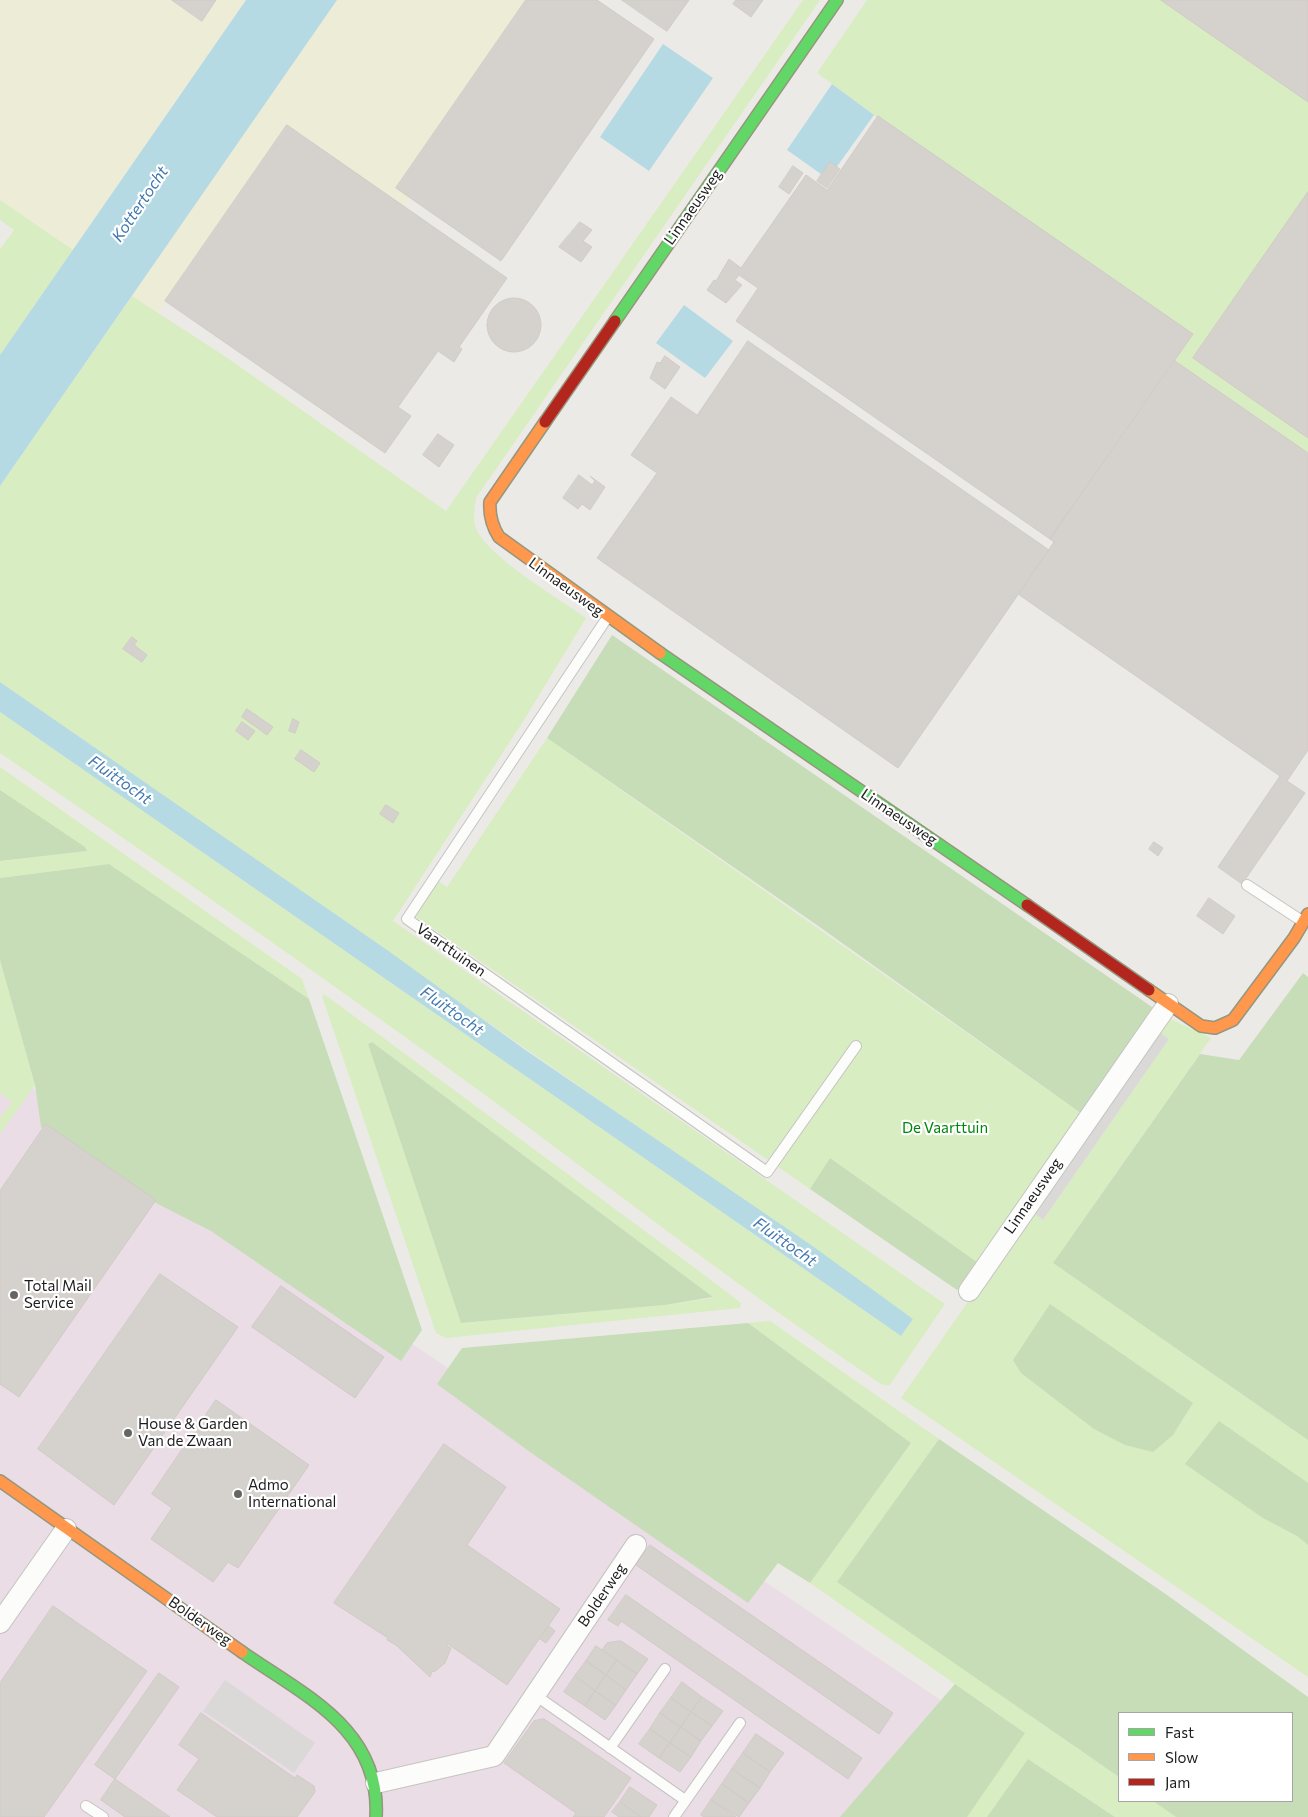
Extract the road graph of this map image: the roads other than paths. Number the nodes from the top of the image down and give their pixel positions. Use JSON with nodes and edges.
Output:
{"nodes":[{"id":1,"x":837,"y":0,"type":"edge"},
{"id":2,"x":608,"y":617,"type":"junction"},
{"id":3,"x":1247,"y":885,"type":"dead end"},
{"id":4,"x":1305,"y":918,"type":"edge"},
{"id":5,"x":1168,"y":1004,"type":"junction"},
{"id":6,"x":856,"y":1046,"type":"dead end"},
{"id":7,"x":968,"y":1291,"type":"dead end"},
{"id":8,"x":0,"y":1481,"type":"edge"},
{"id":9,"x":66,"y":1529,"type":"junction"},
{"id":10,"x":636,"y":1545,"type":"dead end"},
{"id":11,"x":0,"y":1623,"type":"edge"},
{"id":12,"x":665,"y":1669,"type":"dead end"},
{"id":13,"x":535,"y":1695,"type":"junction"},
{"id":14,"x":740,"y":1723,"type":"dead end"},
{"id":15,"x":610,"y":1748,"type":"junction"},
{"id":16,"x":376,"y":1783,"type":"junction"},
{"id":17,"x":685,"y":1800,"type":"junction"},
{"id":18,"x":86,"y":1806,"type":"dead end"},
{"id":19,"x":103,"y":1817,"type":"edge"},
{"id":20,"x":376,"y":1817,"type":"edge"},
{"id":21,"x":674,"y":1817,"type":"edge"}],
"edges":[{"from":1,"to":2,"type":"street","name":"Linnaeusweg"},
{"from":2,"to":5,"type":"street","name":"Linnaeusweg"},
{"from":2,"to":6,"type":"lane","name":"Vaarttuinen"},
{"from":3,"to":4,"type":"lane"},
{"from":4,"to":5,"type":"street","name":"Linnaeusweg"},
{"from":5,"to":7,"type":"street","name":"Linnaeusweg"},
{"from":8,"to":9,"type":"street","name":"Bolderweg"},
{"from":9,"to":11,"type":"street"},
{"from":9,"to":16,"type":"street","name":"Bolderweg"},
{"from":10,"to":13,"type":"street","name":"Bolderweg"},
{"from":12,"to":15,"type":"lane"},
{"from":13,"to":15,"type":"lane"},
{"from":13,"to":16,"type":"street","name":"Bolderweg"},
{"from":14,"to":17,"type":"lane"},
{"from":15,"to":17,"type":"lane"},
{"from":16,"to":20,"type":"street","name":"Bolderweg"},
{"from":17,"to":21,"type":"lane"},
{"from":18,"to":19,"type":"lane"}]}
